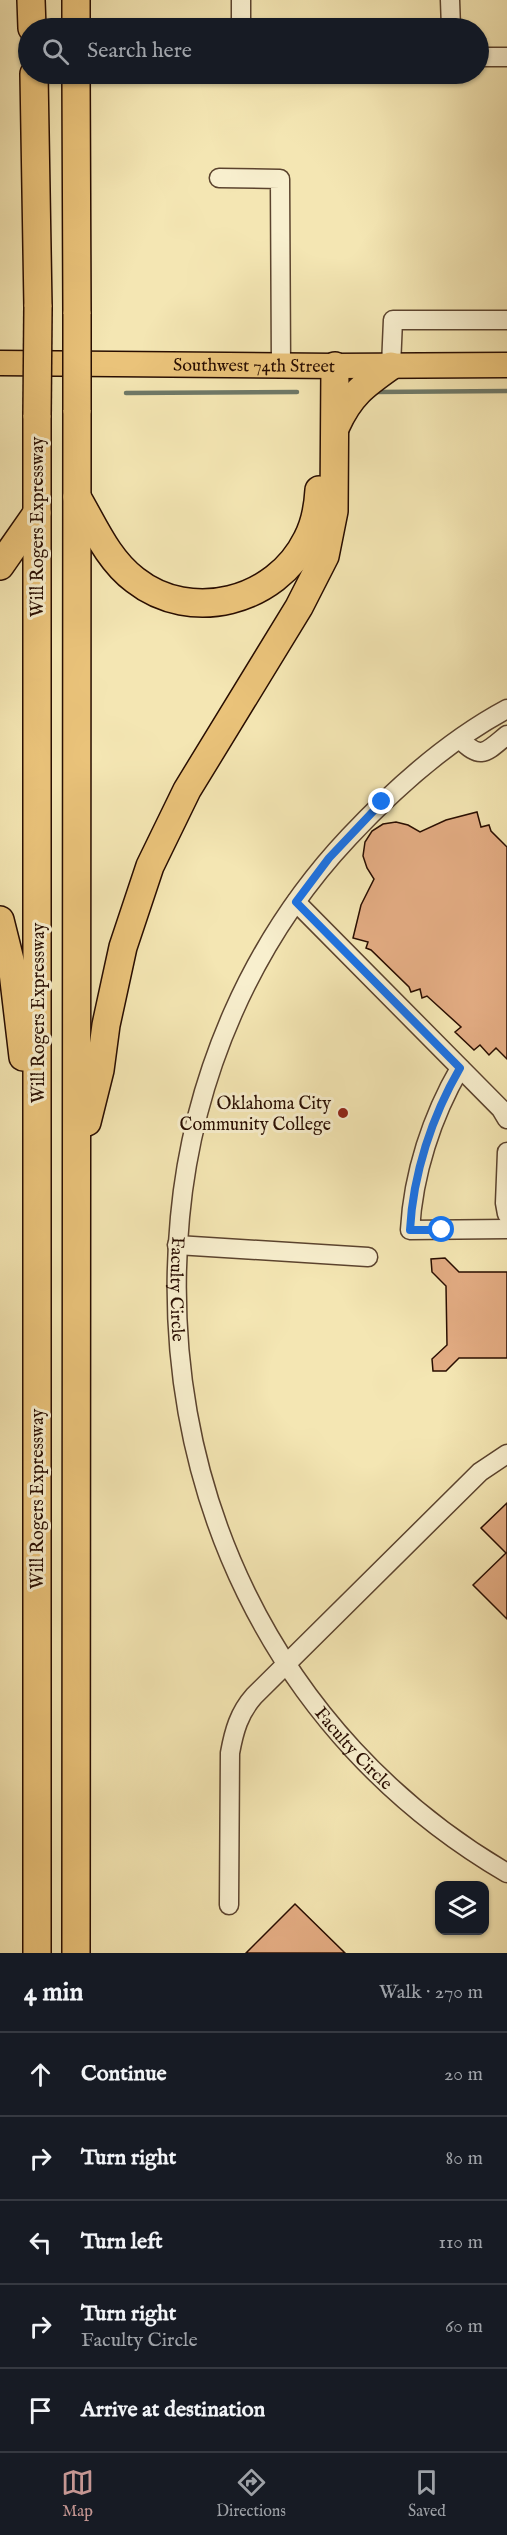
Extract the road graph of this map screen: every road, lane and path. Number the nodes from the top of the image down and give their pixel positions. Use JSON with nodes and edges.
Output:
{"nodes":[{"id":1,"x":31,"y":0,"type":"edge"},
{"id":2,"x":241,"y":0,"type":"edge"},
{"id":3,"x":450,"y":0,"type":"edge"},
{"id":4,"x":32,"y":18,"type":"edge"},
{"id":5,"x":241,"y":18,"type":"edge"},
{"id":6,"x":451,"y":18,"type":"edge"},
{"id":7,"x":489,"y":57,"type":"edge"},
{"id":8,"x":507,"y":57,"type":"edge"},
{"id":9,"x":34,"y":84,"type":"edge"},
{"id":10,"x":76,"y":84,"type":"edge"},
{"id":11,"x":219,"y":178,"type":"dead end"},
{"id":12,"x":507,"y":320,"type":"edge"},
{"id":13,"x":0,"y":363,"type":"edge"},
{"id":14,"x":507,"y":365,"type":"edge"},
{"id":15,"x":281,"y":366,"type":"junction"},
{"id":16,"x":328,"y":366,"type":"junction"},
{"id":17,"x":391,"y":366,"type":"junction"},
{"id":18,"x":334,"y":430,"type":"junction"},
{"id":19,"x":77,"y":496,"type":"junction"},
{"id":20,"x":37,"y":513,"type":"junction"},
{"id":21,"x":0,"y":566,"type":"edge"},
{"id":22,"x":507,"y":709,"type":"edge"},
{"id":23,"x":507,"y":735,"type":"edge"},
{"id":24,"x":460,"y":739,"type":"junction"},
{"id":25,"x":296,"y":902,"type":"junction"},
{"id":26,"x":0,"y":920,"type":"edge"},
{"id":27,"x":460,"y":1068,"type":"junction"},
{"id":28,"x":506,"y":1120,"type":"edge"},
{"id":29,"x":507,"y":1152,"type":"edge"},
{"id":30,"x":77,"y":1164,"type":"junction"},
{"id":31,"x":38,"y":1175,"type":"junction"},
{"id":32,"x":507,"y":1214,"type":"edge"},
{"id":33,"x":507,"y":1229,"type":"edge"},
{"id":34,"x":177,"y":1245,"type":"junction"},
{"id":35,"x":368,"y":1257,"type":"dead end"},
{"id":36,"x":507,"y":1454,"type":"edge"},
{"id":37,"x":287,"y":1665,"type":"junction"},
{"id":38,"x":507,"y":1873,"type":"edge"},
{"id":39,"x":229,"y":1905,"type":"dead end"},
{"id":40,"x":37,"y":1953,"type":"edge"},
{"id":41,"x":76,"y":1953,"type":"edge"}],
"edges":[{"from":1,"to":4,"type":"highway"},
{"from":2,"to":5,"type":"street"},
{"from":3,"to":6,"type":"street"},
{"from":7,"to":8,"type":"street"},
{"from":9,"to":20,"type":"highway","name":"Will Rogers Expressway","bridge":true},
{"from":10,"to":19,"type":"highway","bridge":true},
{"from":11,"to":15,"type":"street"},
{"from":12,"to":17,"type":"street"},
{"from":13,"to":15,"type":"main road","name":"Southwest 74th Street"},
{"from":14,"to":17,"type":"main road","name":"Southwest 74th Street"},
{"from":15,"to":16,"type":"main road","name":"Southwest 74th Street"},
{"from":16,"to":17,"type":"main road","name":"Southwest 74th Street"},
{"from":16,"to":18,"type":"highway"},
{"from":16,"to":19,"type":"highway"},
{"from":17,"to":18,"type":"highway"},
{"from":18,"to":30,"type":"highway"},
{"from":19,"to":30,"type":"highway"},
{"from":20,"to":21,"type":"highway"},
{"from":20,"to":31,"type":"highway","name":"Will Rogers Expressway"},
{"from":22,"to":24,"type":"street","name":"Faculty Circle"},
{"from":23,"to":24,"type":"street"},
{"from":24,"to":25,"type":"street","name":"Faculty Circle"},
{"from":25,"to":27,"type":"street"},
{"from":25,"to":34,"type":"street","name":"Faculty Circle"},
{"from":26,"to":31,"type":"highway"},
{"from":27,"to":28,"type":"street"},
{"from":27,"to":33,"type":"street"},
{"from":29,"to":32,"type":"street"},
{"from":30,"to":41,"type":"highway"},
{"from":31,"to":40,"type":"highway","name":"Will Rogers Expressway"},
{"from":34,"to":35,"type":"street"},
{"from":34,"to":37,"type":"street","name":"Faculty Circle"},
{"from":36,"to":37,"type":"street"},
{"from":37,"to":38,"type":"street","name":"Faculty Circle"},
{"from":37,"to":39,"type":"street"}]}
